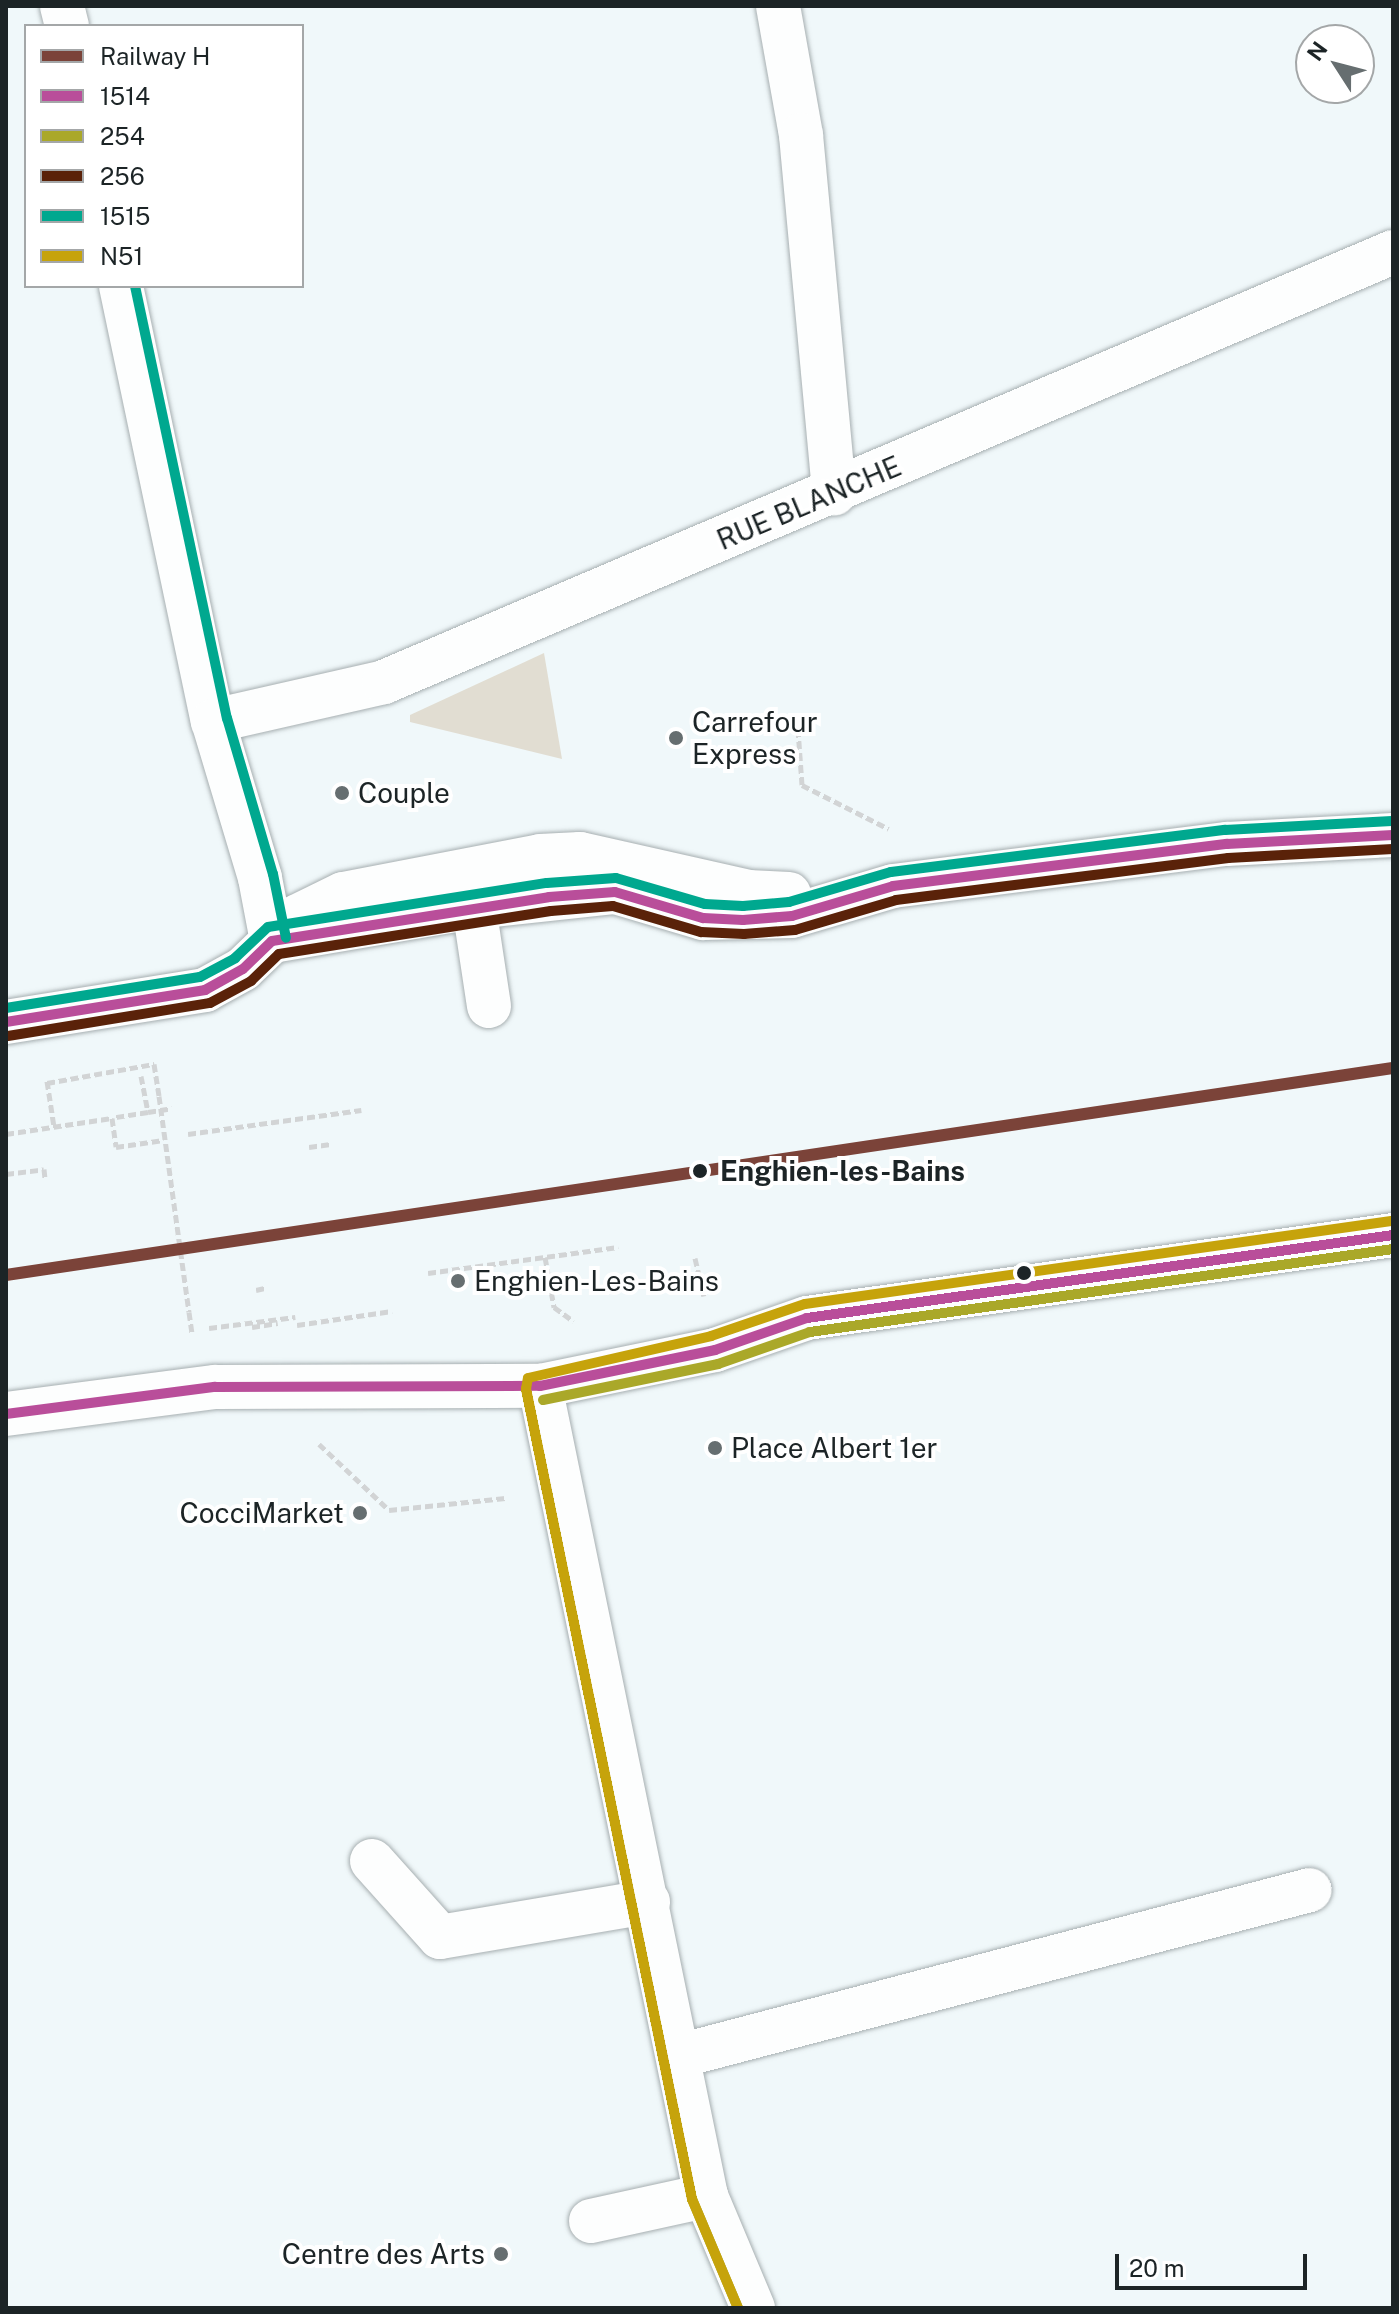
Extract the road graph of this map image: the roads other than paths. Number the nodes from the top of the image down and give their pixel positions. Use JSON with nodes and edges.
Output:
{"nodes":[{"id":1,"x":778,"y":6,"type":"edge"},
{"id":2,"x":1393,"y":252,"type":"edge"},
{"id":3,"x":121,"y":288,"type":"edge"},
{"id":4,"x":834,"y":493,"type":"junction"},
{"id":5,"x":213,"y":721,"type":"junction"},
{"id":6,"x":1393,"y":835,"type":"edge"},
{"id":7,"x":476,"y":920,"type":"dead end"},
{"id":8,"x":272,"y":941,"type":"junction"},
{"id":9,"x":489,"y":1006,"type":"dead end"},
{"id":10,"x":6,"y":1022,"type":"edge"},
{"id":11,"x":1393,"y":1235,"type":"edge"},
{"id":12,"x":540,"y":1386,"type":"junction"},
{"id":13,"x":6,"y":1414,"type":"edge"},
{"id":14,"x":372,"y":1861,"type":"dead end"},
{"id":15,"x":1310,"y":1890,"type":"dead end"},
{"id":16,"x":648,"y":1902,"type":"junction"},
{"id":17,"x":679,"y":2056,"type":"junction"},
{"id":18,"x":706,"y":2196,"type":"junction"},
{"id":19,"x":591,"y":2221,"type":"dead end"},
{"id":20,"x":753,"y":2308,"type":"edge"}],
"edges":[{"from":1,"to":4,"type":"street"},
{"from":2,"to":4,"type":"street","name":"RUE BLANCHE"},
{"from":3,"to":5,"type":"street"},
{"from":4,"to":5,"type":"street","name":"RUE BLANCHE"},
{"from":5,"to":8,"type":"street"},
{"from":6,"to":8,"type":"street"},
{"from":7,"to":9,"type":"street"},
{"from":8,"to":10,"type":"street"},
{"from":11,"to":12,"type":"street"},
{"from":12,"to":13,"type":"street"},
{"from":12,"to":16,"type":"street"},
{"from":14,"to":16,"type":"street"},
{"from":15,"to":17,"type":"street"},
{"from":16,"to":17,"type":"street"},
{"from":17,"to":18,"type":"street"},
{"from":18,"to":19,"type":"street"},
{"from":18,"to":20,"type":"street"}]}
